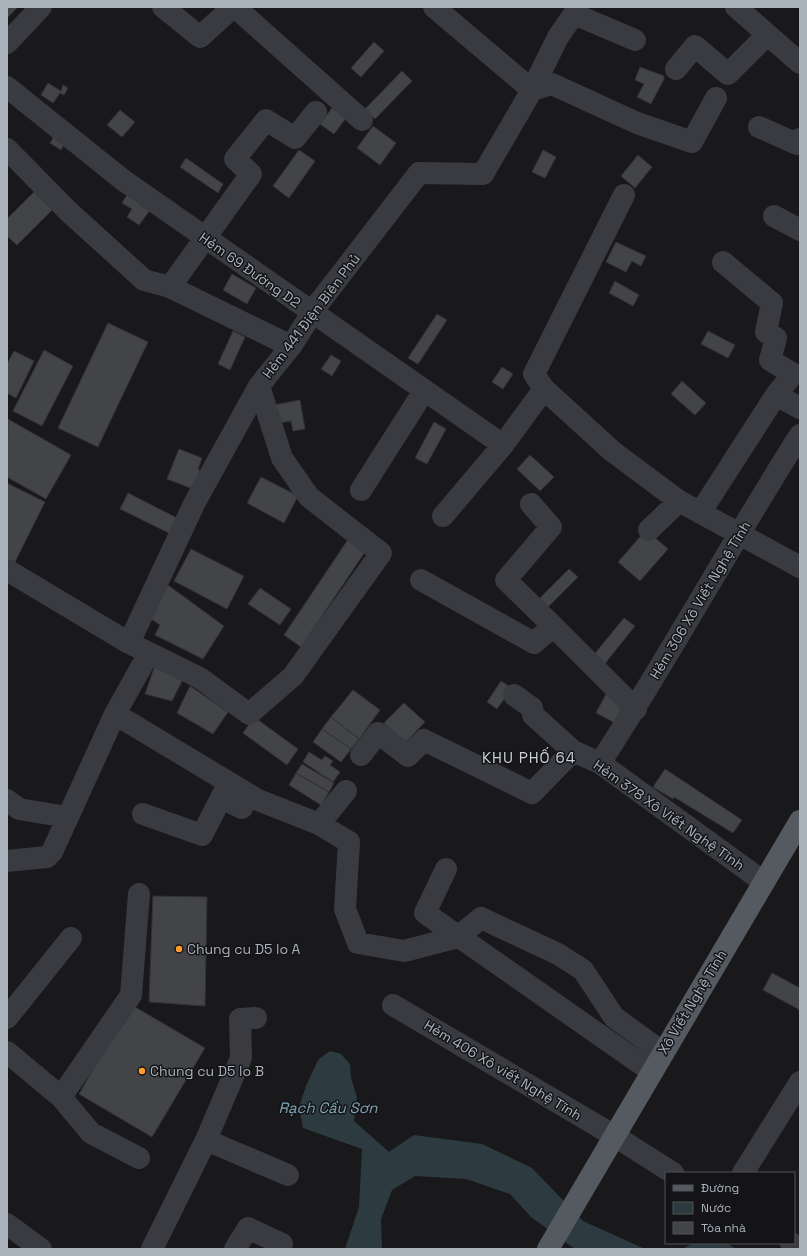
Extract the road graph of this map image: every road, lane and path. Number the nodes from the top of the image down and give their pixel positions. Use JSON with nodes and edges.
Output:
{"nodes":[{"id":1,"x":41,"y":7,"type":"edge"},
{"id":2,"x":163,"y":7,"type":"edge"},
{"id":3,"x":234,"y":7,"type":"edge"},
{"id":4,"x":434,"y":7,"type":"edge"},
{"id":5,"x":736,"y":7,"type":"edge"},
{"id":6,"x":767,"y":35,"type":"junction"},
{"id":7,"x":635,"y":40,"type":"dead end"},
{"id":8,"x":7,"y":43,"type":"edge"},
{"id":9,"x":800,"y":63,"type":"edge"},
{"id":10,"x":676,"y":69,"type":"dead end"},
{"id":11,"x":7,"y":87,"type":"edge"},
{"id":12,"x":532,"y":90,"type":"junction"},
{"id":13,"x":716,"y":98,"type":"dead end"},
{"id":14,"x":316,"y":112,"type":"dead end"},
{"id":15,"x":362,"y":120,"type":"dead end"},
{"id":16,"x":759,"y":127,"type":"dead end"},
{"id":17,"x":800,"y":139,"type":"edge"},
{"id":18,"x":7,"y":150,"type":"edge"},
{"id":19,"x":624,"y":195,"type":"dead end"},
{"id":20,"x":774,"y":216,"type":"dead end"},
{"id":21,"x":800,"y":230,"type":"edge"},
{"id":22,"x":206,"y":239,"type":"junction"},
{"id":23,"x":723,"y":262,"type":"dead end"},
{"id":24,"x":170,"y":287,"type":"junction"},
{"id":25,"x":312,"y":313,"type":"junction"},
{"id":26,"x":291,"y":346,"type":"junction"},
{"id":27,"x":259,"y":386,"type":"junction"},
{"id":28,"x":544,"y":389,"type":"junction"},
{"id":29,"x":424,"y":391,"type":"junction"},
{"id":30,"x":776,"y":395,"type":"junction"},
{"id":31,"x":800,"y":408,"type":"edge"},
{"id":32,"x":800,"y":436,"type":"edge"},
{"id":33,"x":503,"y":445,"type":"junction"},
{"id":34,"x":361,"y":490,"type":"dead end"},
{"id":35,"x":679,"y":502,"type":"junction"},
{"id":36,"x":531,"y":504,"type":"dead end"},
{"id":37,"x":700,"y":513,"type":"junction"},
{"id":38,"x":443,"y":516,"type":"dead end"},
{"id":39,"x":649,"y":530,"type":"dead end"},
{"id":40,"x":739,"y":534,"type":"junction"},
{"id":41,"x":800,"y":568,"type":"edge"},
{"id":42,"x":7,"y":570,"type":"edge"},
{"id":43,"x":421,"y":580,"type":"dead end"},
{"id":44,"x":553,"y":626,"type":"junction"},
{"id":45,"x":129,"y":643,"type":"junction"},
{"id":46,"x":149,"y":653,"type":"junction"},
{"id":47,"x":514,"y":695,"type":"dead end"},
{"id":48,"x":636,"y":709,"type":"junction"},
{"id":49,"x":115,"y":714,"type":"junction"},
{"id":50,"x":573,"y":751,"type":"junction"},
{"id":51,"x":361,"y":755,"type":"dead end"},
{"id":52,"x":600,"y":763,"type":"junction"},
{"id":53,"x":225,"y":790,"type":"junction"},
{"id":54,"x":346,"y":791,"type":"dead end"},
{"id":55,"x":7,"y":800,"type":"edge"},
{"id":56,"x":242,"y":808,"type":"dead end"},
{"id":57,"x":143,"y":814,"type":"dead end"},
{"id":58,"x":67,"y":817,"type":"junction"},
{"id":59,"x":800,"y":821,"type":"edge"},
{"id":60,"x":319,"y":824,"type":"junction"},
{"id":61,"x":7,"y":861,"type":"edge"},
{"id":62,"x":446,"y":870,"type":"dead end"},
{"id":63,"x":764,"y":882,"type":"junction"},
{"id":64,"x":139,"y":894,"type":"dead end"},
{"id":65,"x":458,"y":937,"type":"junction"},
{"id":66,"x":71,"y":938,"type":"dead end"},
{"id":67,"x":393,"y":1005,"type":"dead end"},
{"id":68,"x":7,"y":1018,"type":"edge"},
{"id":69,"x":256,"y":1018,"type":"dead end"},
{"id":70,"x":7,"y":1052,"type":"edge"},
{"id":71,"x":662,"y":1052,"type":"junction"},
{"id":72,"x":651,"y":1071,"type":"junction"},
{"id":73,"x":800,"y":1082,"type":"edge"},
{"id":74,"x":61,"y":1096,"type":"junction"},
{"id":75,"x":614,"y":1136,"type":"junction"},
{"id":76,"x":206,"y":1140,"type":"junction"},
{"id":77,"x":139,"y":1158,"type":"dead end"},
{"id":78,"x":671,"y":1172,"type":"edge"},
{"id":79,"x":744,"y":1172,"type":"edge"},
{"id":80,"x":288,"y":1175,"type":"dead end"},
{"id":81,"x":7,"y":1224,"type":"edge"},
{"id":82,"x":41,"y":1249,"type":"edge"},
{"id":83,"x":152,"y":1249,"type":"edge"},
{"id":84,"x":235,"y":1249,"type":"edge"},
{"id":85,"x":278,"y":1249,"type":"edge"},
{"id":86,"x":548,"y":1249,"type":"edge"}],
"edges":[{"from":1,"to":8,"type":"street"},
{"from":2,"to":3,"type":"street"},
{"from":3,"to":15,"type":"street"},
{"from":4,"to":12,"type":"street"},
{"from":5,"to":6,"type":"street"},
{"from":6,"to":9,"type":"street"},
{"from":6,"to":10,"type":"street"},
{"from":7,"to":12,"type":"street"},
{"from":11,"to":22,"type":"street","name":"Hẻm 69 Đường D2"},
{"from":12,"to":13,"type":"street"},
{"from":12,"to":25,"type":"street","name":"Hẻm 441 Điện Biên Phủ"},
{"from":14,"to":22,"type":"street"},
{"from":16,"to":17,"type":"street"},
{"from":18,"to":24,"type":"street"},
{"from":19,"to":28,"type":"street"},
{"from":20,"to":21,"type":"street"},
{"from":22,"to":24,"type":"street"},
{"from":22,"to":25,"type":"street","name":"Hẻm 69 Đường D2"},
{"from":23,"to":30,"type":"street"},
{"from":24,"to":26,"type":"street"},
{"from":25,"to":26,"type":"street","name":"Hẻm 441 Điện Biên Phủ"},
{"from":25,"to":29,"type":"street","name":"Hẻm 69 Đường D2"},
{"from":26,"to":27,"type":"street","name":"Hẻm 441 Điện Biên Phủ"},
{"from":27,"to":45,"type":"street","name":"Hẻm 441 Điện Biên Phủ"},
{"from":27,"to":46,"type":"street"},
{"from":28,"to":33,"type":"street"},
{"from":28,"to":35,"type":"street"},
{"from":29,"to":33,"type":"street","name":"Hẻm 69 Đường D2"},
{"from":29,"to":34,"type":"street"},
{"from":30,"to":31,"type":"street"},
{"from":30,"to":37,"type":"street"},
{"from":32,"to":40,"type":"street","name":"Hẻm 306 Xô Viết Nghệ Tĩnh"},
{"from":33,"to":38,"type":"street"},
{"from":35,"to":37,"type":"street"},
{"from":35,"to":39,"type":"street"},
{"from":36,"to":44,"type":"street"},
{"from":37,"to":40,"type":"street"},
{"from":40,"to":41,"type":"street"},
{"from":40,"to":48,"type":"street","name":"Hẻm 306 Xô Viết Nghệ Tĩnh"},
{"from":42,"to":45,"type":"street"},
{"from":43,"to":44,"type":"street"},
{"from":44,"to":48,"type":"street"},
{"from":45,"to":46,"type":"street"},
{"from":46,"to":49,"type":"street"},
{"from":47,"to":50,"type":"street","name":"Hẻm 378 Xô Viết Nghệ Tĩnh"},
{"from":48,"to":52,"type":"street","name":"Hẻm 306 Xô Viết Nghệ Tĩnh"},
{"from":49,"to":53,"type":"street"},
{"from":49,"to":58,"type":"street"},
{"from":50,"to":51,"type":"street"},
{"from":50,"to":52,"type":"street","name":"Hẻm 378 Xô Viết Nghệ Tĩnh"},
{"from":52,"to":63,"type":"street","name":"Hẻm 378 Xô Viết Nghệ Tĩnh"},
{"from":53,"to":56,"type":"street"},
{"from":53,"to":57,"type":"street"},
{"from":53,"to":60,"type":"street"},
{"from":54,"to":60,"type":"street"},
{"from":55,"to":58,"type":"street"},
{"from":58,"to":61,"type":"street"},
{"from":59,"to":63,"type":"main road","name":"Xô Viết Nghệ Tĩnh"},
{"from":60,"to":65,"type":"street"},
{"from":62,"to":65,"type":"street"},
{"from":63,"to":71,"type":"main road","name":"Xô Viết Nghệ Tĩnh"},
{"from":64,"to":74,"type":"street"},
{"from":65,"to":71,"type":"street"},
{"from":65,"to":72,"type":"street"},
{"from":66,"to":68,"type":"street"},
{"from":67,"to":75,"type":"street","name":"Hẻm 406 Xô viết Nghệ Tĩnh"},
{"from":69,"to":76,"type":"street"},
{"from":70,"to":74,"type":"street"},
{"from":71,"to":72,"type":"main road","name":"Xô Viết Nghệ Tĩnh"},
{"from":72,"to":75,"type":"main road","name":"Xô Viết Nghệ Tĩnh"},
{"from":73,"to":79,"type":"street"},
{"from":74,"to":77,"type":"street"},
{"from":75,"to":78,"type":"street","name":"Hẻm 406 Xô viết Nghệ Tĩnh"},
{"from":75,"to":86,"type":"main road","name":"Xô Viết Nghệ Tĩnh"},
{"from":76,"to":80,"type":"street"},
{"from":76,"to":83,"type":"street"},
{"from":81,"to":82,"type":"street"},
{"from":84,"to":85,"type":"street"}]}
